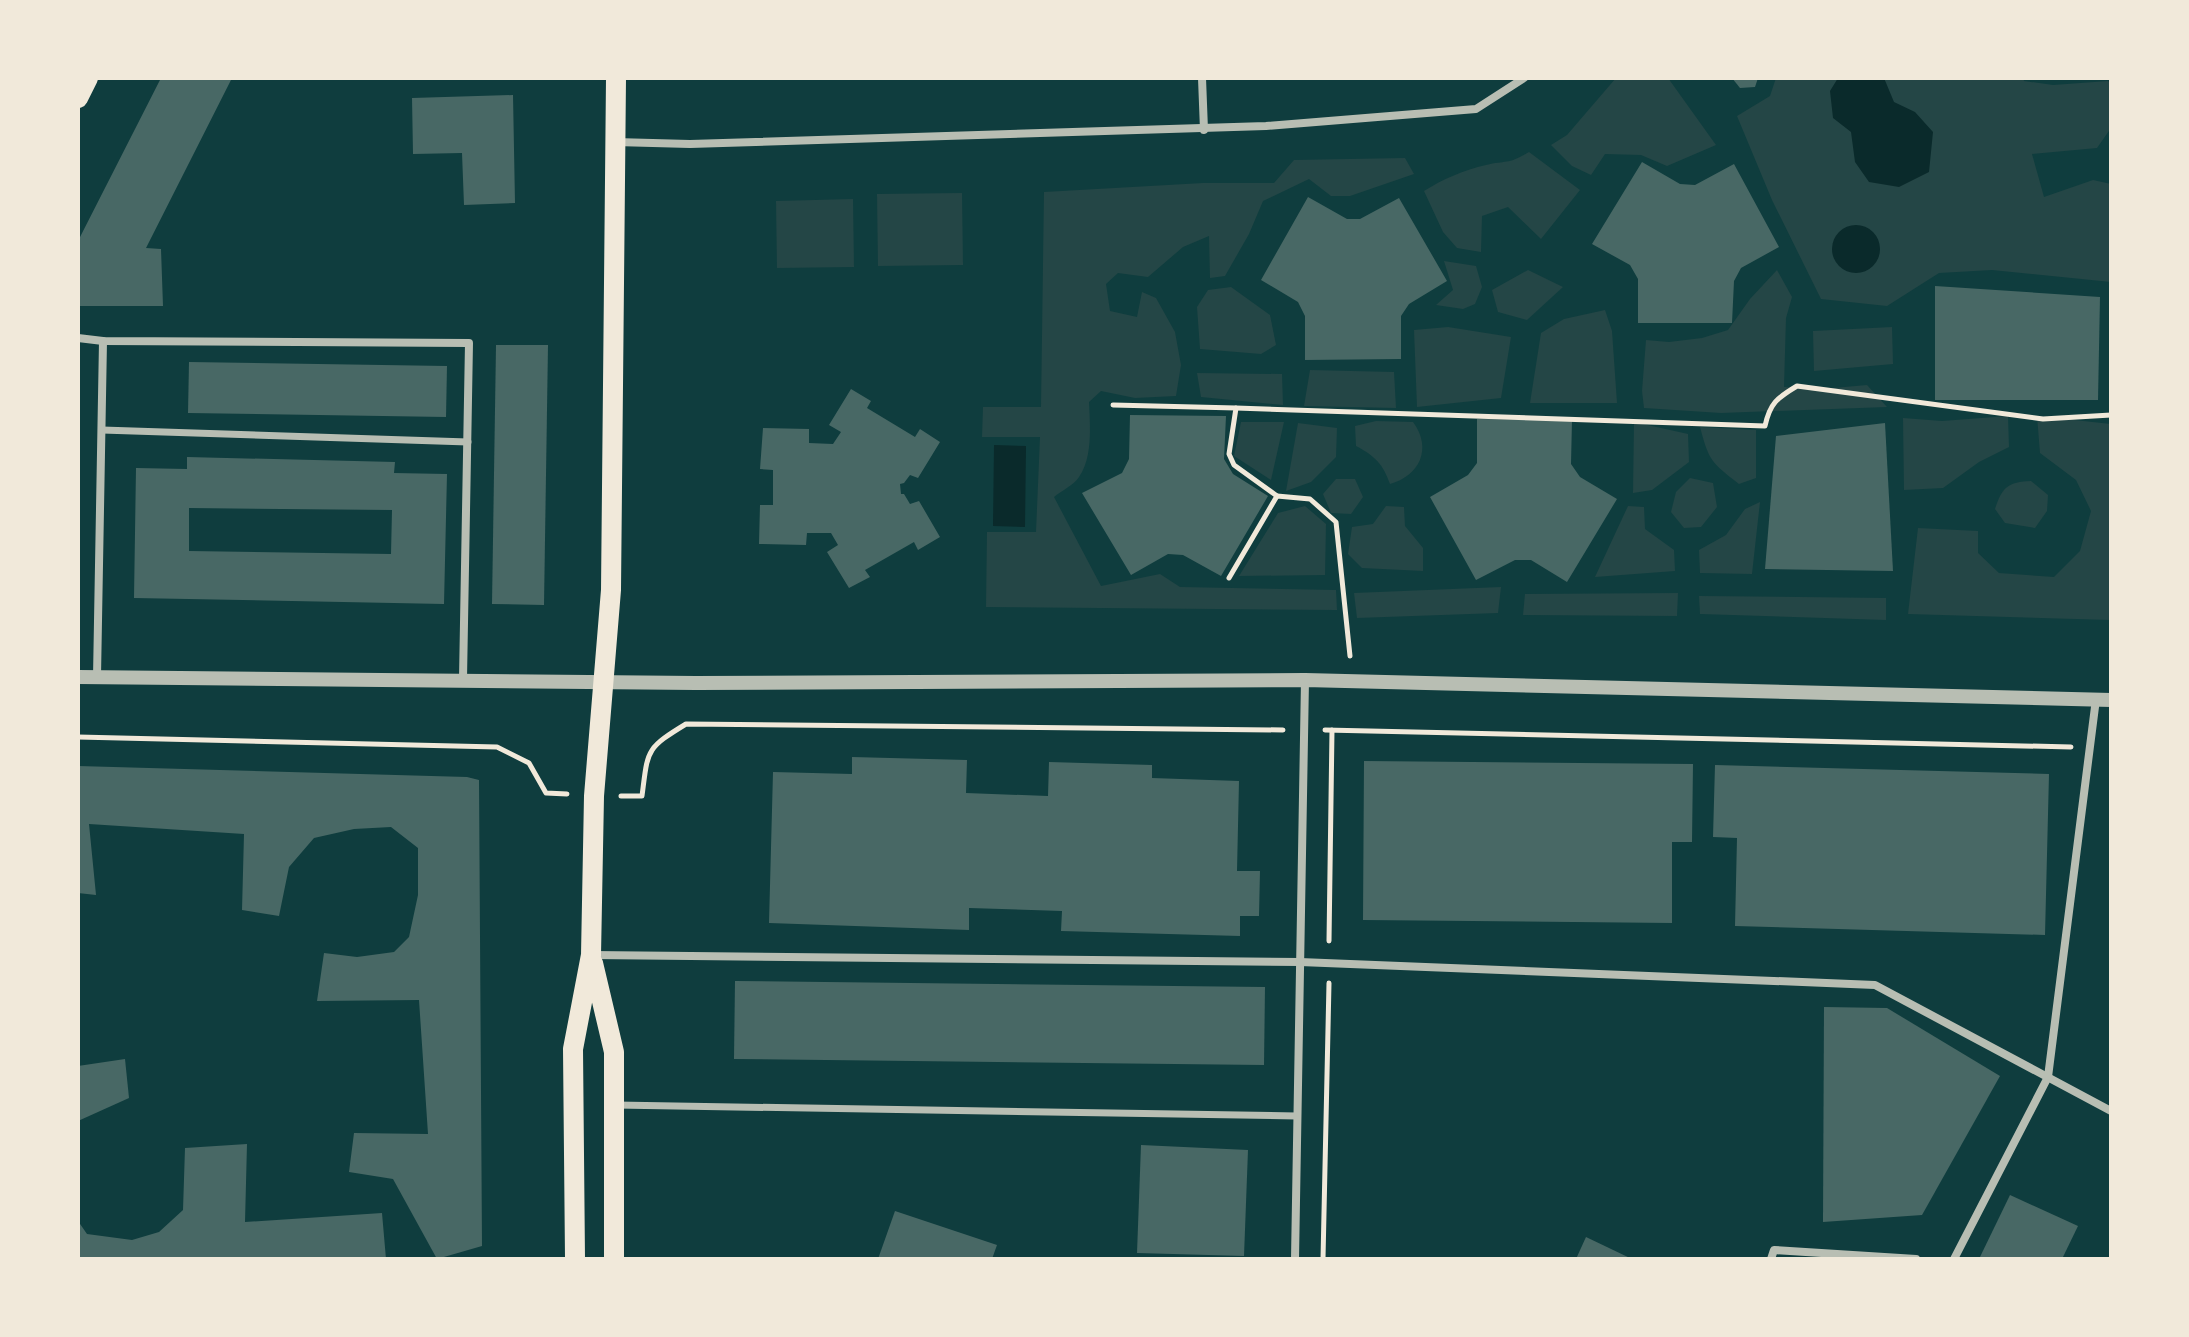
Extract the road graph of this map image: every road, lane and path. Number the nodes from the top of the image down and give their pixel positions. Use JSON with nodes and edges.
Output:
{"nodes":[{"id":1,"x":88,"y":78,"type":"edge"},
{"id":2,"x":616,"y":78,"type":"edge"},
{"id":3,"x":1202,"y":78,"type":"edge"},
{"id":4,"x":1524,"y":78,"type":"edge"},
{"id":5,"x":78,"y":98,"type":"edge"},
{"id":6,"x":1204,"y":130,"type":"junction"},
{"id":7,"x":615,"y":142,"type":"junction"},
{"id":8,"x":78,"y":338,"type":"edge"},
{"id":9,"x":103,"y":341,"type":"junction"},
{"id":10,"x":1113,"y":405,"type":"dead end"},
{"id":11,"x":1236,"y":408,"type":"junction"},
{"id":12,"x":2111,"y":415,"type":"edge"},
{"id":13,"x":102,"y":430,"type":"junction"},
{"id":14,"x":468,"y":442,"type":"junction"},
{"id":15,"x":1277,"y":496,"type":"junction"},
{"id":16,"x":1229,"y":578,"type":"dead end"},
{"id":17,"x":78,"y":677,"type":"edge"},
{"id":18,"x":97,"y":677,"type":"junction"},
{"id":19,"x":463,"y":679,"type":"junction"},
{"id":20,"x":1305,"y":680,"type":"junction"},
{"id":21,"x":1353,"y":681,"type":"junction"},
{"id":22,"x":604,"y":682,"type":"junction"},
{"id":23,"x":2104,"y":699,"type":"edge"},
{"id":24,"x":1280,"y":729,"type":"dead end"},
{"id":25,"x":78,"y":737,"type":"edge"},
{"id":26,"x":2067,"y":747,"type":"dead end"},
{"id":27,"x":546,"y":793,"type":"dead end"},
{"id":28,"x":642,"y":796,"type":"dead end"},
{"id":29,"x":1329,"y":953,"type":"dead end"},
{"id":30,"x":591,"y":955,"type":"junction"},
{"id":31,"x":1300,"y":962,"type":"junction"},
{"id":32,"x":1329,"y":981,"type":"dead end"},
{"id":33,"x":2048,"y":1077,"type":"junction"},
{"id":34,"x":614,"y":1105,"type":"junction"},
{"id":35,"x":2111,"y":1111,"type":"edge"},
{"id":36,"x":1297,"y":1116,"type":"junction"},
{"id":37,"x":575,"y":1259,"type":"edge"},
{"id":38,"x":614,"y":1259,"type":"edge"},
{"id":39,"x":1295,"y":1259,"type":"edge"},
{"id":40,"x":1323,"y":1259,"type":"edge"},
{"id":41,"x":1771,"y":1259,"type":"edge"},
{"id":42,"x":1916,"y":1259,"type":"edge"},
{"id":43,"x":1954,"y":1259,"type":"edge"}],
"edges":[{"from":1,"to":5,"type":"main road"},
{"from":2,"to":7,"type":"main road"},
{"from":3,"to":6,"type":"street"},
{"from":4,"to":6,"type":"street"},
{"from":6,"to":7,"type":"street"},
{"from":7,"to":22,"type":"main road"},
{"from":8,"to":9,"type":"street"},
{"from":9,"to":13,"type":"street"},
{"from":9,"to":14,"type":"street"},
{"from":10,"to":11,"type":"path"},
{"from":11,"to":12,"type":"path"},
{"from":11,"to":15,"type":"path"},
{"from":13,"to":14,"type":"street"},
{"from":13,"to":18,"type":"street"},
{"from":14,"to":19,"type":"street"},
{"from":15,"to":16,"type":"path"},
{"from":15,"to":21,"type":"path"},
{"from":17,"to":18,"type":"street"},
{"from":18,"to":19,"type":"street"},
{"from":19,"to":22,"type":"street"},
{"from":20,"to":21,"type":"street"},
{"from":20,"to":22,"type":"street"},
{"from":20,"to":31,"type":"street"},
{"from":21,"to":23,"type":"street"},
{"from":22,"to":30,"type":"main road"},
{"from":23,"to":33,"type":"street"},
{"from":24,"to":28,"type":"path"},
{"from":25,"to":27,"type":"path"},
{"from":26,"to":29,"type":"path"},
{"from":30,"to":31,"type":"street"},
{"from":30,"to":34,"type":"main road"},
{"from":30,"to":37,"type":"main road"},
{"from":31,"to":33,"type":"street"},
{"from":31,"to":36,"type":"street"},
{"from":32,"to":40,"type":"path"},
{"from":33,"to":35,"type":"street"},
{"from":33,"to":43,"type":"street"},
{"from":34,"to":36,"type":"street"},
{"from":34,"to":38,"type":"main road"},
{"from":36,"to":39,"type":"street"},
{"from":41,"to":42,"type":"street"}]}
